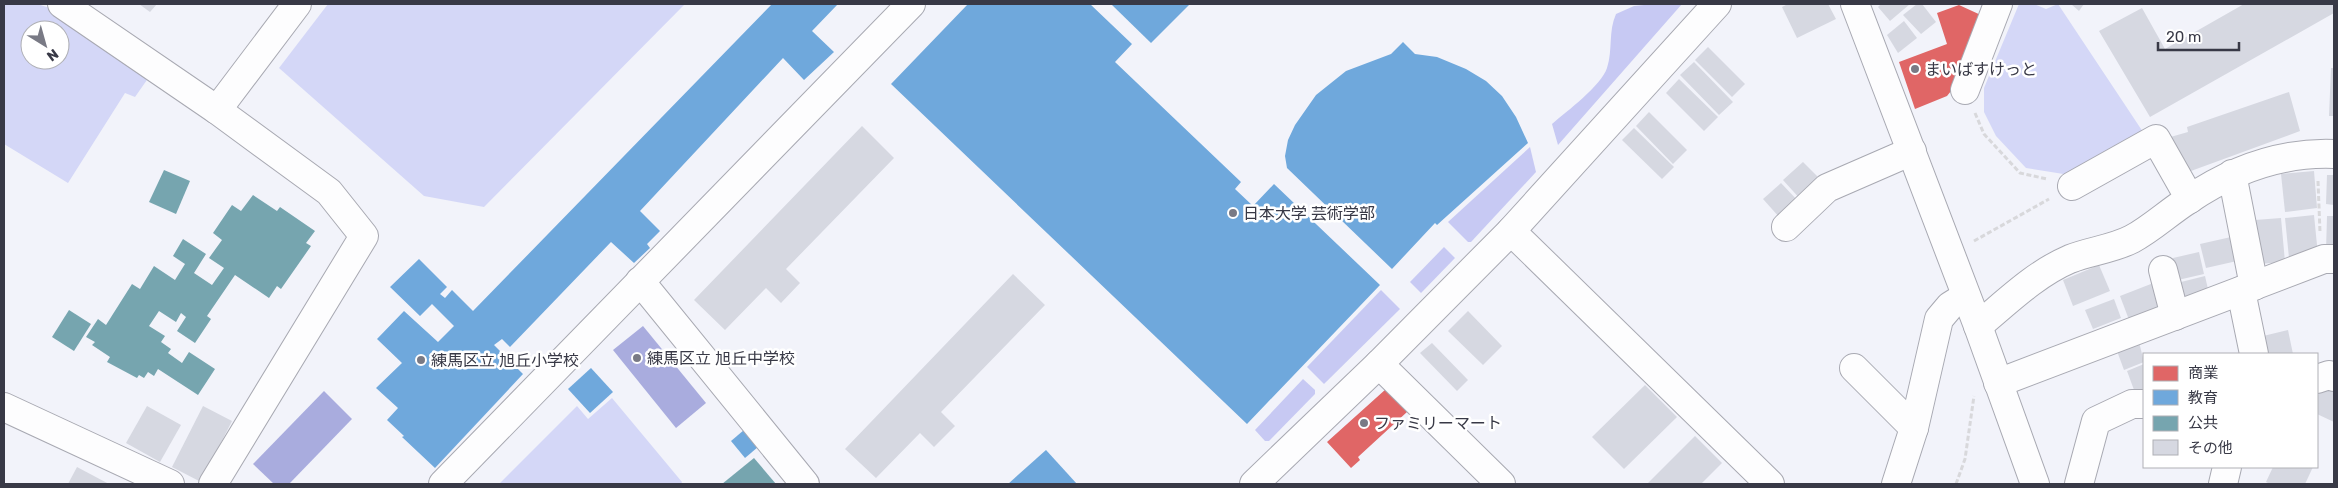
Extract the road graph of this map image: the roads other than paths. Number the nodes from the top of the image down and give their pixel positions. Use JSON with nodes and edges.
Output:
{"nodes":[{"id":1,"x":62,"y":4,"type":"edge"},
{"id":2,"x":297,"y":4,"type":"edge"},
{"id":3,"x":911,"y":4,"type":"edge"},
{"id":4,"x":1717,"y":4,"type":"edge"},
{"id":5,"x":1855,"y":4,"type":"edge"},
{"id":6,"x":1998,"y":4,"type":"edge"},
{"id":7,"x":1965,"y":90,"type":"road end"},
{"id":8,"x":217,"y":110,"type":"junction"},
{"id":9,"x":1912,"y":151,"type":"junction"},
{"id":10,"x":2326,"y":154,"type":"edge"},
{"id":11,"x":2232,"y":174,"type":"junction"},
{"id":12,"x":2072,"y":186,"type":"road end"},
{"id":13,"x":2190,"y":199,"type":"junction"},
{"id":14,"x":1786,"y":227,"type":"dead end"},
{"id":15,"x":1512,"y":231,"type":"junction"},
{"id":16,"x":2327,"y":259,"type":"edge"},
{"id":17,"x":2163,"y":270,"type":"dead end"},
{"id":18,"x":640,"y":281,"type":"junction"},
{"id":19,"x":2247,"y":288,"type":"junction"},
{"id":20,"x":1966,"y":296,"type":"junction"},
{"id":21,"x":2175,"y":316,"type":"junction"},
{"id":22,"x":1978,"y":326,"type":"junction"},
{"id":23,"x":2254,"y":353,"type":"edge"},
{"id":24,"x":1379,"y":364,"type":"junction"},
{"id":25,"x":1854,"y":368,"type":"dead end"},
{"id":26,"x":1995,"y":374,"type":"junction"},
{"id":27,"x":2334,"y":377,"type":"edge"},
{"id":28,"x":2318,"y":379,"type":"edge"},
{"id":29,"x":2143,"y":404,"type":"edge"},
{"id":30,"x":4,"y":407,"type":"edge"},
{"id":31,"x":1914,"y":428,"type":"junction"},
{"id":32,"x":2227,"y":468,"type":"edge"},
{"id":33,"x":170,"y":484,"type":"edge"},
{"id":34,"x":213,"y":484,"type":"edge"},
{"id":35,"x":443,"y":484,"type":"edge"},
{"id":36,"x":805,"y":484,"type":"edge"},
{"id":37,"x":1254,"y":484,"type":"edge"},
{"id":38,"x":1501,"y":484,"type":"edge"},
{"id":39,"x":1770,"y":484,"type":"edge"},
{"id":40,"x":1896,"y":484,"type":"edge"},
{"id":41,"x":2035,"y":484,"type":"edge"},
{"id":42,"x":2079,"y":484,"type":"edge"},
{"id":43,"x":2222,"y":484,"type":"edge"}],
"edges":[{"from":1,"to":8,"type":"street"},
{"from":2,"to":8,"type":"street"},
{"from":3,"to":18,"type":"street"},
{"from":4,"to":15,"type":"street"},
{"from":5,"to":9,"type":"street"},
{"from":6,"to":7,"type":"street"},
{"from":8,"to":34,"type":"street"},
{"from":9,"to":14,"type":"street"},
{"from":9,"to":20,"type":"street"},
{"from":10,"to":11,"type":"street"},
{"from":11,"to":13,"type":"street"},
{"from":11,"to":19,"type":"street"},
{"from":12,"to":13,"type":"street"},
{"from":13,"to":22,"type":"street"},
{"from":15,"to":24,"type":"street"},
{"from":15,"to":39,"type":"street"},
{"from":16,"to":19,"type":"street"},
{"from":17,"to":21,"type":"street"},
{"from":18,"to":35,"type":"street"},
{"from":18,"to":36,"type":"street"},
{"from":19,"to":21,"type":"street"},
{"from":19,"to":23,"type":"street"},
{"from":20,"to":22,"type":"street"},
{"from":20,"to":31,"type":"street"},
{"from":21,"to":26,"type":"street"},
{"from":22,"to":26,"type":"street"},
{"from":24,"to":37,"type":"street"},
{"from":24,"to":38,"type":"street"},
{"from":25,"to":31,"type":"street"},
{"from":26,"to":41,"type":"street"},
{"from":27,"to":28,"type":"street"},
{"from":29,"to":42,"type":"street"},
{"from":30,"to":33,"type":"street"},
{"from":31,"to":40,"type":"street"},
{"from":32,"to":43,"type":"street"}]}
